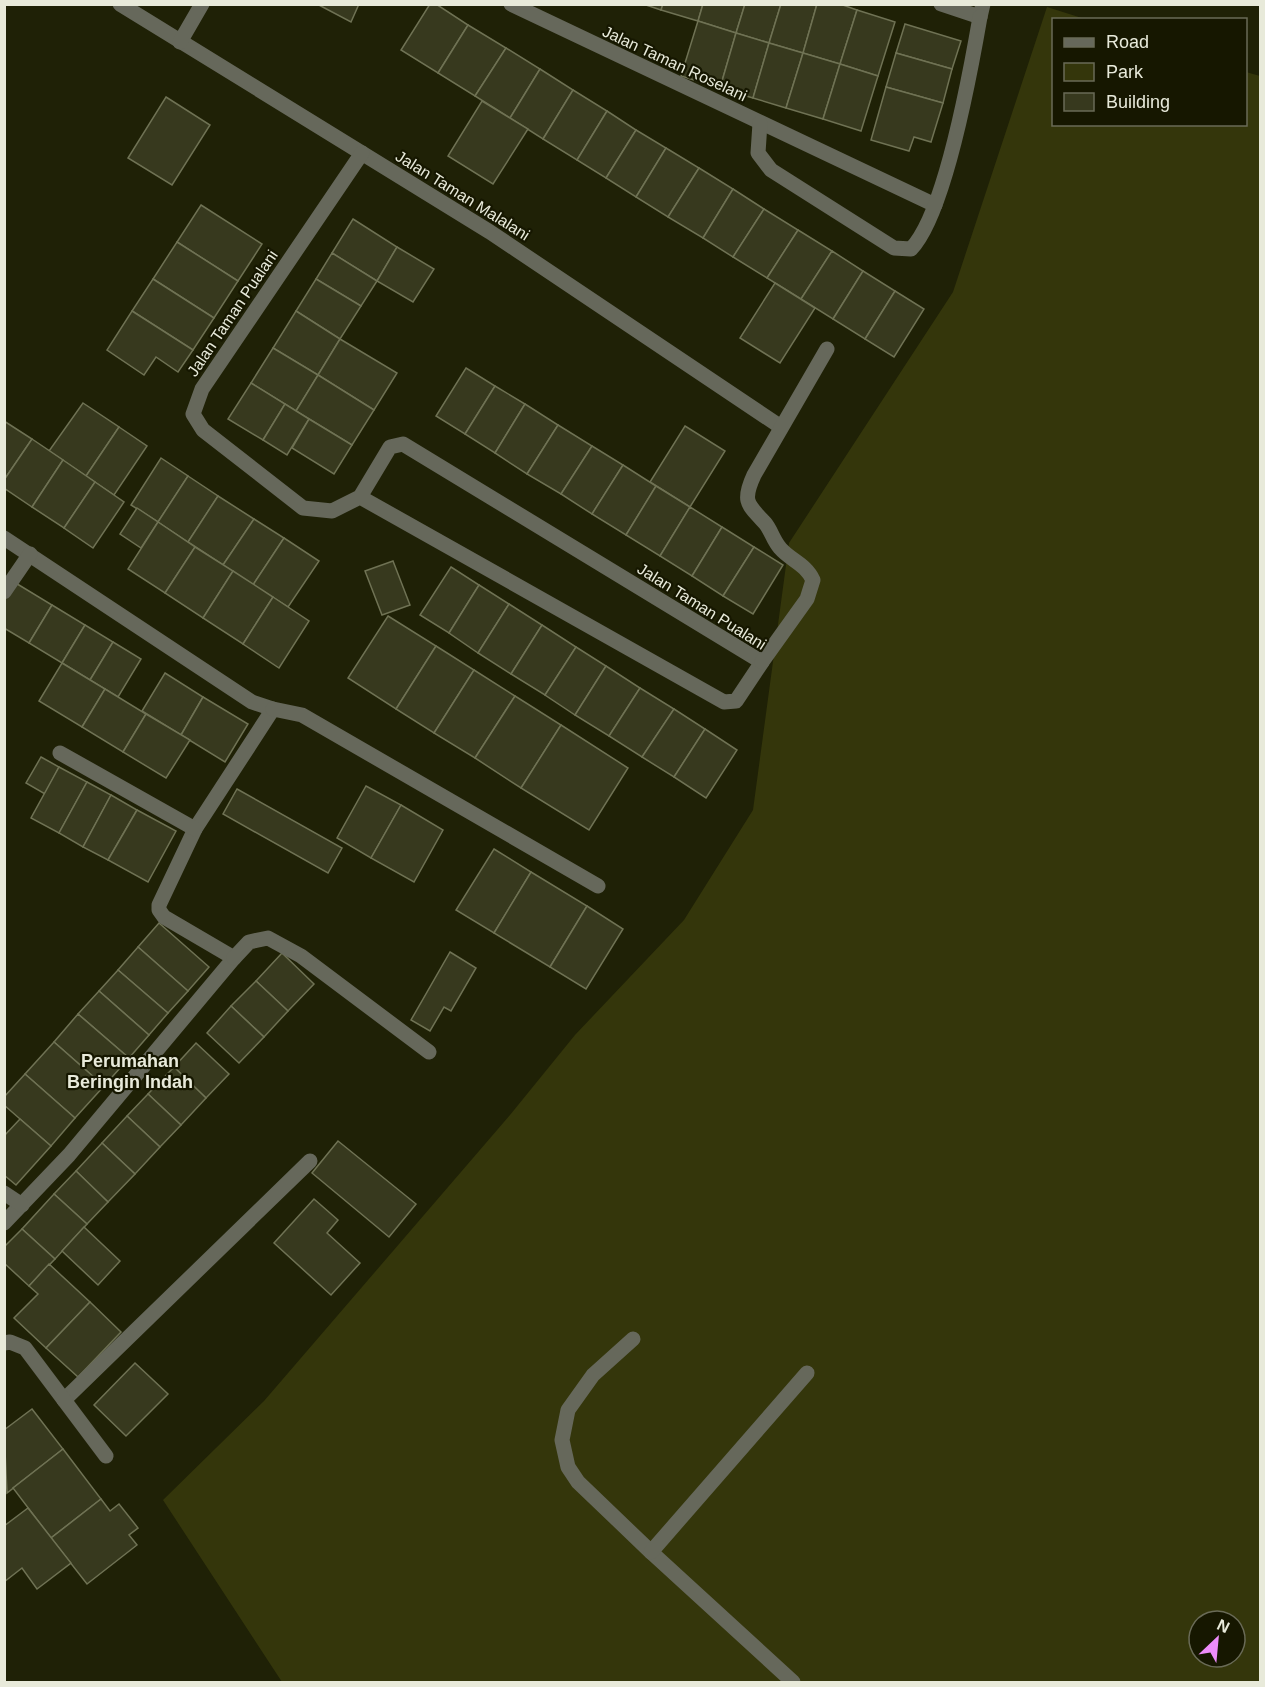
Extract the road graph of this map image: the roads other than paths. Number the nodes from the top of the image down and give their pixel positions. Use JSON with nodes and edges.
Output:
{"nodes":[{"id":1,"x":120,"y":4,"type":"edge"},
{"id":2,"x":202,"y":4,"type":"edge"},
{"id":3,"x":511,"y":4,"type":"edge"},
{"id":4,"x":941,"y":4,"type":"edge"},
{"id":5,"x":982,"y":11,"type":"edge"},
{"id":6,"x":180,"y":42,"type":"junction"},
{"id":7,"x":760,"y":123,"type":"junction"},
{"id":8,"x":362,"y":153,"type":"junction"},
{"id":9,"x":935,"y":206,"type":"junction"},
{"id":10,"x":827,"y":349,"type":"dead end"},
{"id":11,"x":781,"y":427,"type":"junction"},
{"id":12,"x":360,"y":497,"type":"junction"},
{"id":13,"x":4,"y":538,"type":"edge"},
{"id":14,"x":30,"y":554,"type":"junction"},
{"id":15,"x":4,"y":592,"type":"edge"},
{"id":16,"x":762,"y":662,"type":"junction"},
{"id":17,"x":273,"y":709,"type":"junction"},
{"id":18,"x":60,"y":753,"type":"dead end"},
{"id":19,"x":195,"y":829,"type":"junction"},
{"id":20,"x":598,"y":886,"type":"dead end"},
{"id":21,"x":234,"y":958,"type":"junction"},
{"id":22,"x":429,"y":1052,"type":"dead end"},
{"id":23,"x":310,"y":1161,"type":"dead end"},
{"id":24,"x":4,"y":1193,"type":"edge"},
{"id":25,"x":22,"y":1205,"type":"junction"},
{"id":26,"x":4,"y":1223,"type":"edge"},
{"id":27,"x":633,"y":1339,"type":"dead end"},
{"id":28,"x":4,"y":1343,"type":"edge"},
{"id":29,"x":807,"y":1373,"type":"dead end"},
{"id":30,"x":64,"y":1400,"type":"junction"},
{"id":31,"x":106,"y":1456,"type":"dead end"},
{"id":32,"x":651,"y":1552,"type":"junction"},
{"id":33,"x":793,"y":1683,"type":"edge"}],
"edges":[{"from":1,"to":6,"type":"street","name":"Jalan Taman Malalani"},
{"from":2,"to":6,"type":"street"},
{"from":3,"to":7,"type":"street","name":"Jalan Taman Roselani"},
{"from":4,"to":5,"type":"street"},
{"from":5,"to":9,"type":"street"},
{"from":6,"to":8,"type":"street","name":"Jalan Taman Malalani"},
{"from":7,"to":9,"type":"street","name":"Jalan Taman Roselani"},
{"from":7,"to":9,"type":"street"},
{"from":8,"to":11,"type":"street","name":"Jalan Taman Malalani"},
{"from":8,"to":12,"type":"street","name":"Jalan Taman Pualani"},
{"from":10,"to":11,"type":"street"},
{"from":11,"to":16,"type":"street"},
{"from":12,"to":16,"type":"street","name":"Jalan Taman Pualani"},
{"from":12,"to":16,"type":"street","name":"Jalan Taman Pualani"},
{"from":13,"to":14,"type":"street"},
{"from":14,"to":15,"type":"street"},
{"from":14,"to":17,"type":"street"},
{"from":17,"to":19,"type":"street"},
{"from":17,"to":20,"type":"street"},
{"from":18,"to":19,"type":"street"},
{"from":19,"to":21,"type":"street"},
{"from":21,"to":22,"type":"street"},
{"from":21,"to":25,"type":"street"},
{"from":23,"to":30,"type":"street"},
{"from":24,"to":25,"type":"street"},
{"from":25,"to":26,"type":"street"},
{"from":27,"to":32,"type":"street"},
{"from":28,"to":30,"type":"street"},
{"from":29,"to":32,"type":"street"},
{"from":30,"to":31,"type":"street"},
{"from":32,"to":33,"type":"street"}]}
